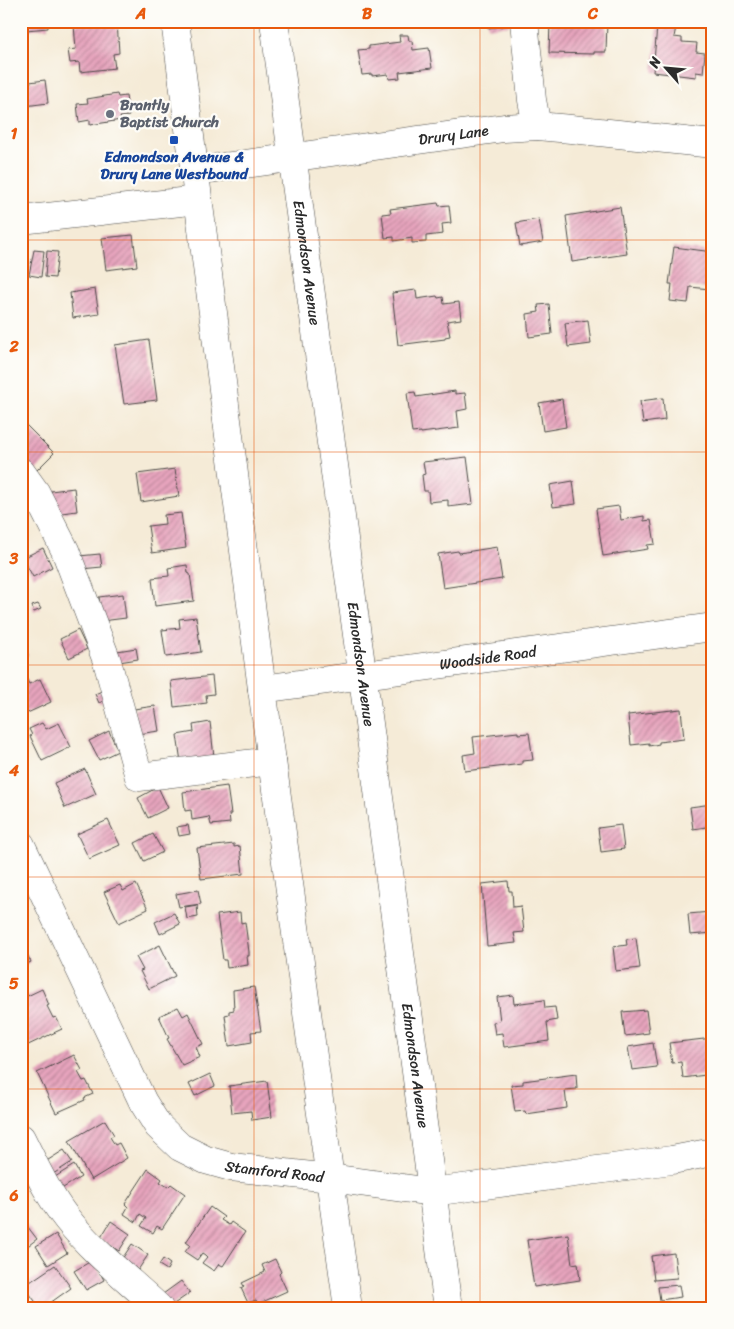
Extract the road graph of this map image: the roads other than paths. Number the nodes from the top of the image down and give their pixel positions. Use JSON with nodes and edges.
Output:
{"nodes":[{"id":1,"x":175,"y":21,"type":"edge"},
{"id":2,"x":274,"y":21,"type":"edge"},
{"id":3,"x":524,"y":21,"type":"edge"},
{"id":4,"x":537,"y":126,"type":"junction"},
{"id":5,"x":713,"y":144,"type":"edge"},
{"id":6,"x":292,"y":158,"type":"junction"},
{"id":7,"x":195,"y":171,"type":"junction"},
{"id":8,"x":198,"y":200,"type":"junction"},
{"id":9,"x":21,"y":220,"type":"edge"},
{"id":10,"x":21,"y":472,"type":"edge"},
{"id":11,"x":713,"y":626,"type":"edge"},
{"id":12,"x":363,"y":674,"type":"junction"},
{"id":13,"x":262,"y":689,"type":"junction"},
{"id":14,"x":272,"y":761,"type":"junction"},
{"id":15,"x":21,"y":845,"type":"edge"},
{"id":16,"x":21,"y":1138,"type":"edge"},
{"id":17,"x":713,"y":1152,"type":"edge"},
{"id":18,"x":330,"y":1178,"type":"junction"},
{"id":19,"x":432,"y":1192,"type":"junction"},
{"id":20,"x":159,"y":1308,"type":"edge"},
{"id":21,"x":348,"y":1308,"type":"edge"},
{"id":22,"x":448,"y":1308,"type":"edge"}],
"edges":[{"from":1,"to":7,"type":"main road"},
{"from":2,"to":6,"type":"main road","name":"Edmondson Avenue"},
{"from":3,"to":4,"type":"main road"},
{"from":4,"to":5,"type":"main road","name":"Drury Lane"},
{"from":4,"to":6,"type":"main road","name":"Drury Lane"},
{"from":6,"to":7,"type":"main road","name":"Drury Lane"},
{"from":6,"to":12,"type":"main road","name":"Edmondson Avenue"},
{"from":7,"to":8,"type":"main road"},
{"from":8,"to":9,"type":"main road"},
{"from":8,"to":13,"type":"main road"},
{"from":10,"to":14,"type":"main road"},
{"from":11,"to":12,"type":"main road","name":"Woodside Road"},
{"from":12,"to":13,"type":"main road","name":"Woodside Road"},
{"from":12,"to":19,"type":"main road","name":"Edmondson Avenue"},
{"from":13,"to":14,"type":"main road"},
{"from":14,"to":18,"type":"main road"},
{"from":15,"to":18,"type":"main road","name":"Stamford Road"},
{"from":16,"to":20,"type":"main road"},
{"from":17,"to":19,"type":"main road","name":"Stamford Road"},
{"from":18,"to":19,"type":"main road","name":"Stamford Road"},
{"from":18,"to":21,"type":"main road"},
{"from":19,"to":22,"type":"main road","name":"Edmondson Avenue"}]}
